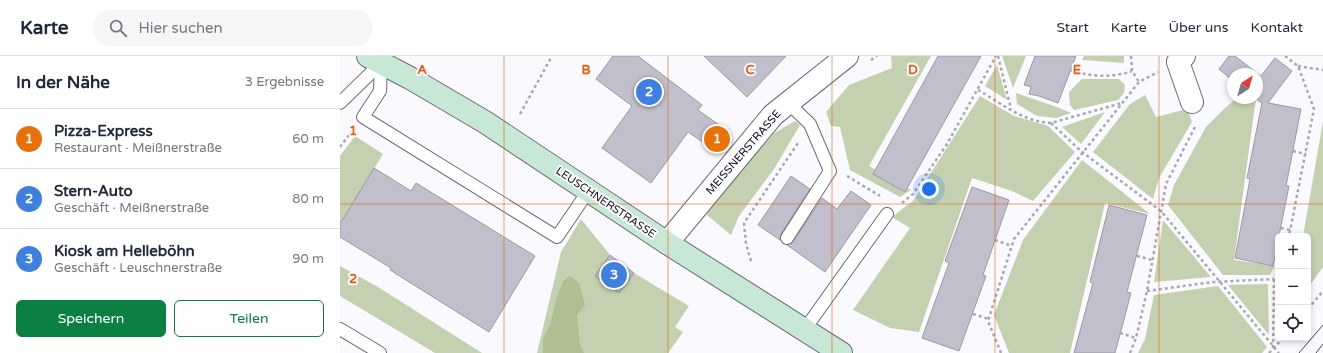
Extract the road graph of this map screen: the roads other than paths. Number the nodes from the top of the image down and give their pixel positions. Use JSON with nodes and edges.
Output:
{"nodes":[{"id":1,"x":847,"y":56,"type":"edge"},
{"id":2,"x":374,"y":59,"type":"edge"},
{"id":3,"x":1181,"y":59,"type":"edge"},
{"id":4,"x":340,"y":103,"type":"edge"},
{"id":5,"x":788,"y":103,"type":"junction"},
{"id":6,"x":1195,"y":112,"type":"road end"},
{"id":7,"x":589,"y":190,"type":"junction"},
{"id":8,"x":887,"y":214,"type":"dead end"},
{"id":9,"x":787,"y":238,"type":"dead end"},
{"id":10,"x":667,"y":243,"type":"junction"},
{"id":11,"x":340,"y":329,"type":"edge"},
{"id":12,"x":804,"y":329,"type":"junction"},
{"id":13,"x":380,"y":353,"type":"edge"},
{"id":14,"x":841,"y":353,"type":"edge"}],
"edges":[{"from":1,"to":5,"type":"street","name":"MEISSNERSTRASSE"},
{"from":2,"to":4,"type":"lane"},
{"from":2,"to":7,"type":"main road","name":"LEUSCHNERSTRASSE"},
{"from":2,"to":7,"type":"lane"},
{"from":3,"to":6,"type":"street"},
{"from":5,"to":9,"type":"lane"},
{"from":5,"to":10,"type":"street","name":"MEISSNERSTRASSE"},
{"from":7,"to":10,"type":"main road","name":"LEUSCHNERSTRASSE"},
{"from":8,"to":12,"type":"lane"},
{"from":10,"to":12,"type":"main road","name":"LEUSCHNERSTRASSE"},
{"from":11,"to":13,"type":"lane"},
{"from":12,"to":14,"type":"main road","name":"LEUSCHNERSTRASSE"}]}
